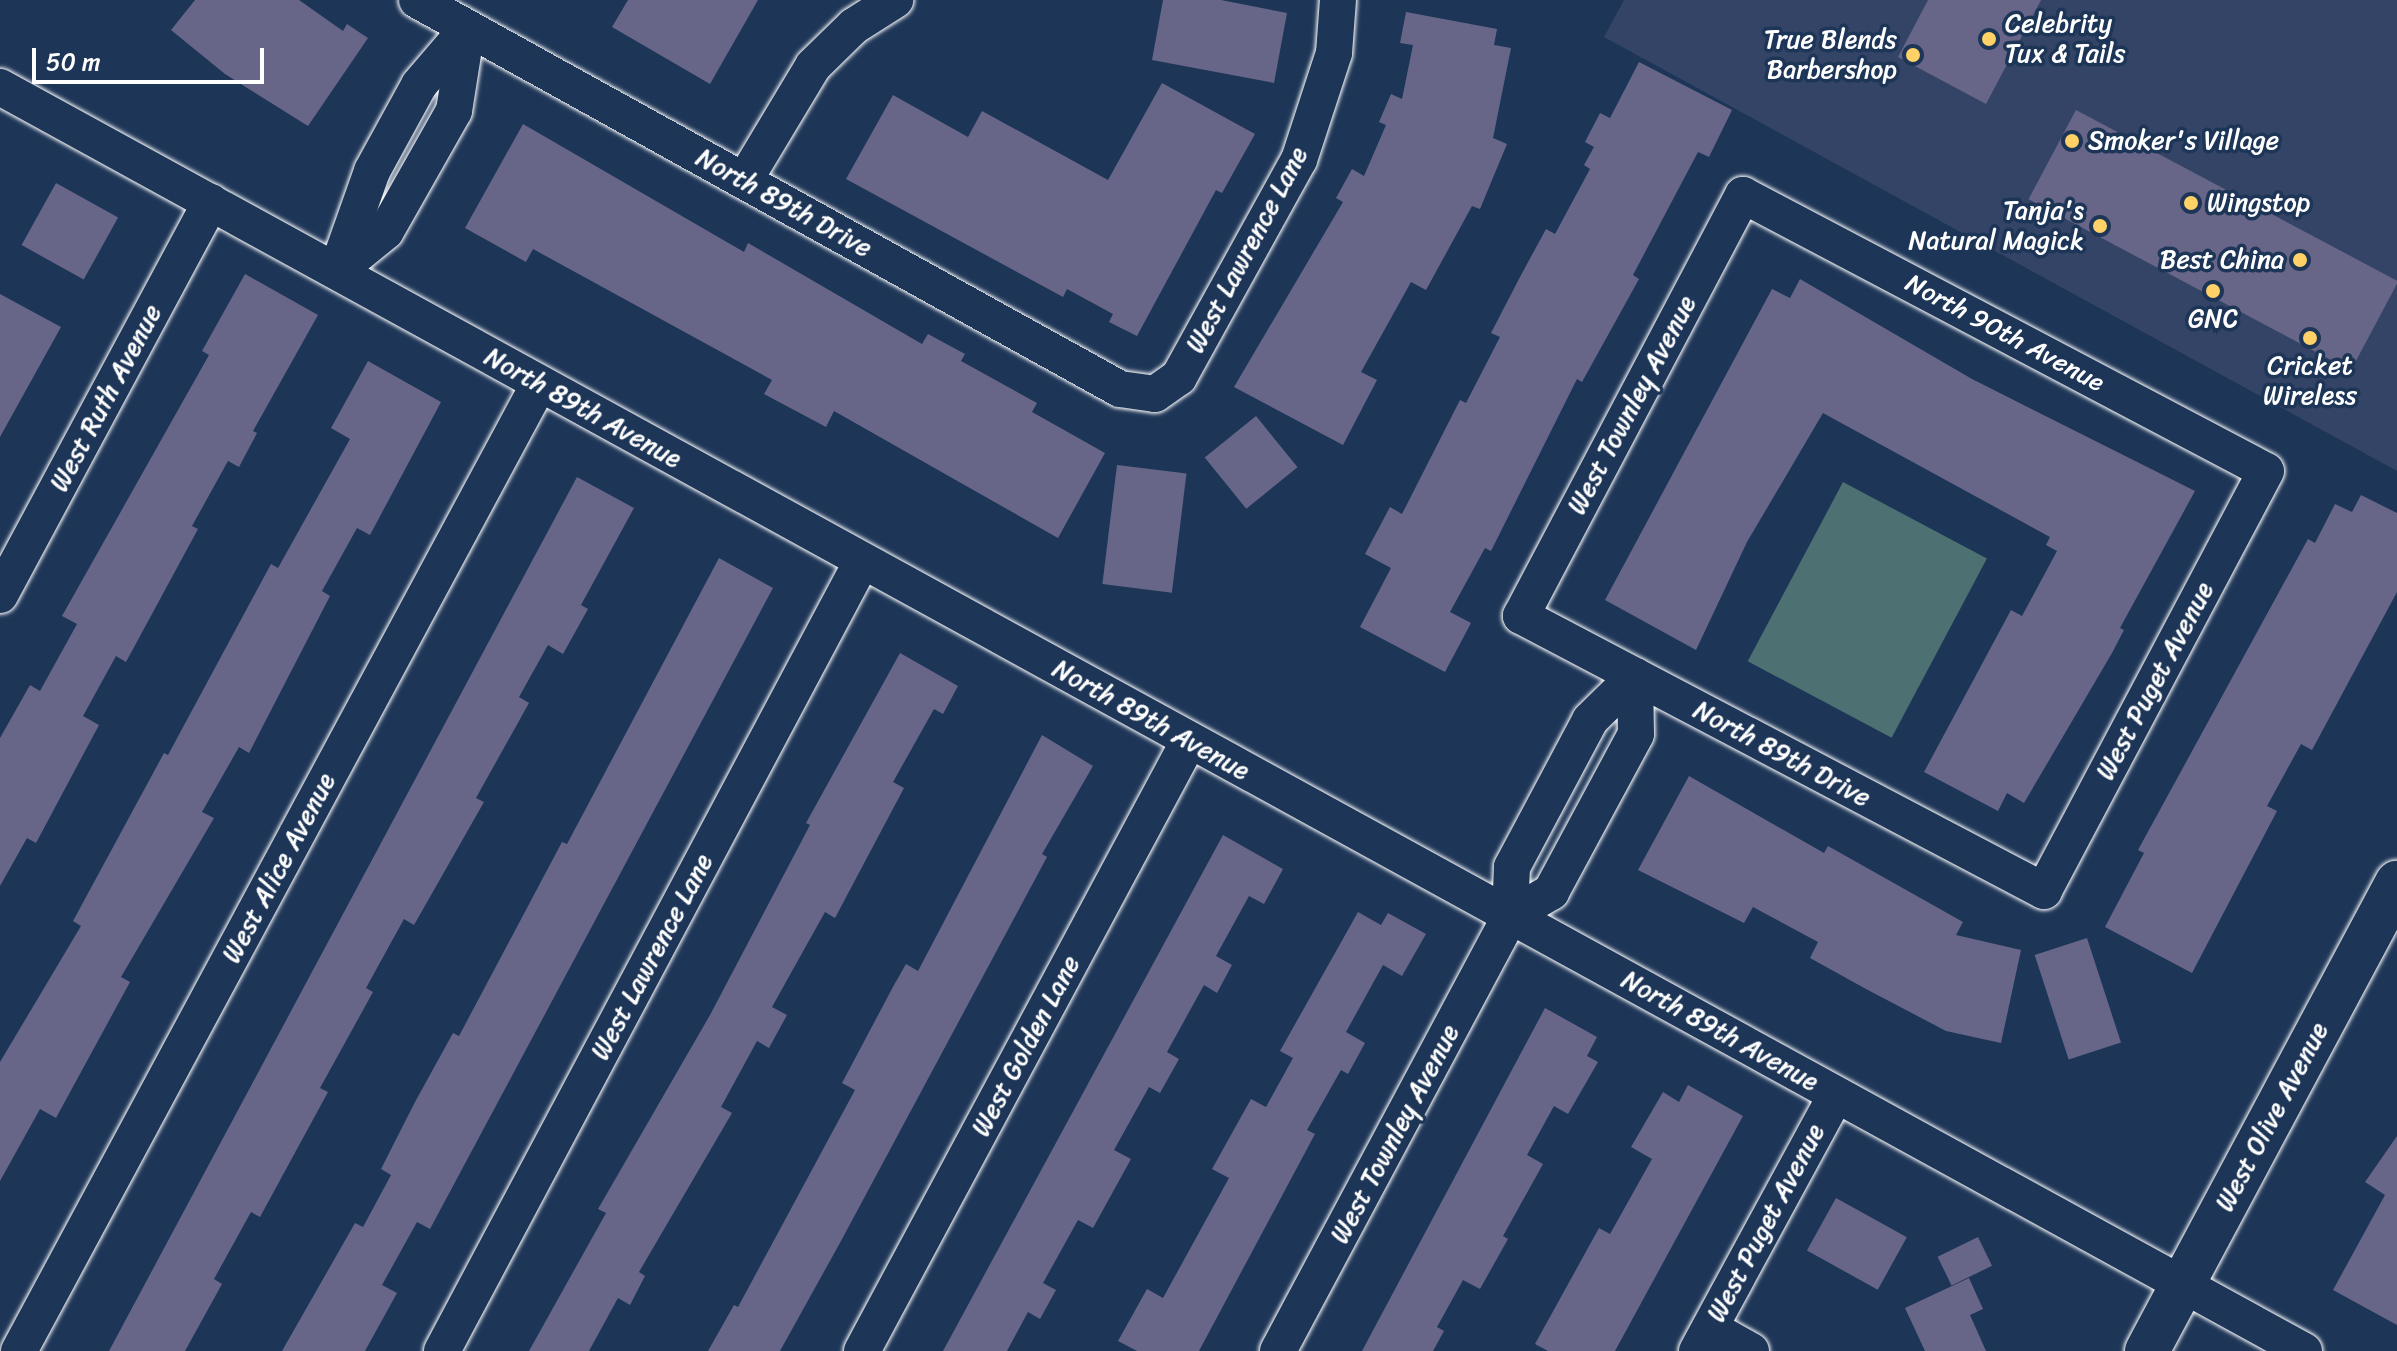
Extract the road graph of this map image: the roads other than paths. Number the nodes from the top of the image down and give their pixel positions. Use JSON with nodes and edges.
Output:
{"nodes":[{"id":1,"x":417,"y":0,"type":"edge"},
{"id":2,"x":895,"y":0,"type":"edge"},
{"id":3,"x":1338,"y":0,"type":"edge"},
{"id":4,"x":467,"y":29,"type":"junction"},
{"id":5,"x":0,"y":87,"type":"edge"},
{"id":6,"x":392,"y":134,"type":"junction"},
{"id":7,"x":431,"y":154,"type":"junction"},
{"id":8,"x":744,"y":181,"type":"junction"},
{"id":9,"x":1743,"y":195,"type":"joint"},
{"id":10,"x":211,"y":202,"type":"junction"},
{"id":11,"x":337,"y":271,"type":"junction"},
{"id":12,"x":539,"y":384,"type":"junction"},
{"id":13,"x":1155,"y":394,"type":"joint"},
{"id":14,"x":2266,"y":471,"type":"joint"},
{"id":15,"x":861,"y":563,"type":"junction"},
{"id":16,"x":0,"y":595,"type":"edge"},
{"id":17,"x":1521,"y":616,"type":"joint"},
{"id":18,"x":1635,"y":676,"type":"junction"},
{"id":19,"x":1189,"y":741,"type":"junction"},
{"id":20,"x":1548,"y":799,"type":"junction"},
{"id":21,"x":1589,"y":821,"type":"junction"},
{"id":22,"x":2044,"y":891,"type":"joint"},
{"id":23,"x":2396,"y":891,"type":"edge"},
{"id":24,"x":1510,"y":916,"type":"junction"},
{"id":25,"x":1836,"y":1095,"type":"junction"},
{"id":26,"x":2183,"y":1284,"type":"junction"},
{"id":27,"x":1703,"y":1340,"type":"edge"},
{"id":28,"x":19,"y":1351,"type":"edge"},
{"id":29,"x":442,"y":1351,"type":"edge"},
{"id":30,"x":862,"y":1351,"type":"edge"},
{"id":31,"x":1278,"y":1351,"type":"edge"},
{"id":32,"x":1751,"y":1351,"type":"edge"},
{"id":33,"x":2147,"y":1351,"type":"edge"},
{"id":34,"x":2304,"y":1351,"type":"edge"}],
"edges":[{"from":1,"to":4,"type":"street","name":"North 89th Drive"},
{"from":2,"to":8,"type":"street"},
{"from":3,"to":13,"type":"street","name":"West Lawrence Lane"},
{"from":4,"to":6,"type":"street"},
{"from":4,"to":7,"type":"street"},
{"from":4,"to":8,"type":"street","name":"North 89th Drive"},
{"from":5,"to":10,"type":"street","name":"North 89th Avenue"},
{"from":6,"to":7,"type":"street"},
{"from":6,"to":11,"type":"street"},
{"from":7,"to":11,"type":"street"},
{"from":8,"to":13,"type":"street","name":"North 89th Drive"},
{"from":9,"to":14,"type":"street","name":"North 90th Avenue"},
{"from":9,"to":17,"type":"street","name":"West Townley Avenue"},
{"from":10,"to":11,"type":"street","name":"North 89th Avenue"},
{"from":10,"to":16,"type":"street","name":"West Ruth Avenue"},
{"from":11,"to":12,"type":"street","name":"North 89th Avenue"},
{"from":12,"to":15,"type":"street","name":"North 89th Avenue"},
{"from":12,"to":28,"type":"street","name":"West Alice Avenue"},
{"from":14,"to":22,"type":"street","name":"West Puget Avenue"},
{"from":15,"to":19,"type":"street","name":"North 89th Avenue"},
{"from":15,"to":29,"type":"street","name":"West Lawrence Lane"},
{"from":17,"to":18,"type":"street","name":"North 89th Drive"},
{"from":18,"to":20,"type":"street","name":"West Townley Avenue"},
{"from":18,"to":21,"type":"street"},
{"from":18,"to":22,"type":"street","name":"North 89th Drive"},
{"from":19,"to":24,"type":"street","name":"North 89th Avenue"},
{"from":19,"to":30,"type":"street","name":"West Golden Lane"},
{"from":20,"to":21,"type":"street"},
{"from":20,"to":24,"type":"street","name":"West Townley Avenue"},
{"from":21,"to":24,"type":"street"},
{"from":23,"to":26,"type":"main road","name":"West Olive Avenue"},
{"from":24,"to":25,"type":"street","name":"North 89th Avenue"},
{"from":24,"to":31,"type":"street","name":"West Townley Avenue"},
{"from":25,"to":26,"type":"street","name":"North 89th Avenue"},
{"from":25,"to":27,"type":"street","name":"West Puget Avenue"},
{"from":26,"to":33,"type":"main road","name":"West Olive Avenue"},
{"from":26,"to":34,"type":"street","name":"North 89th Avenue"},
{"from":27,"to":32,"type":"street"}]}
